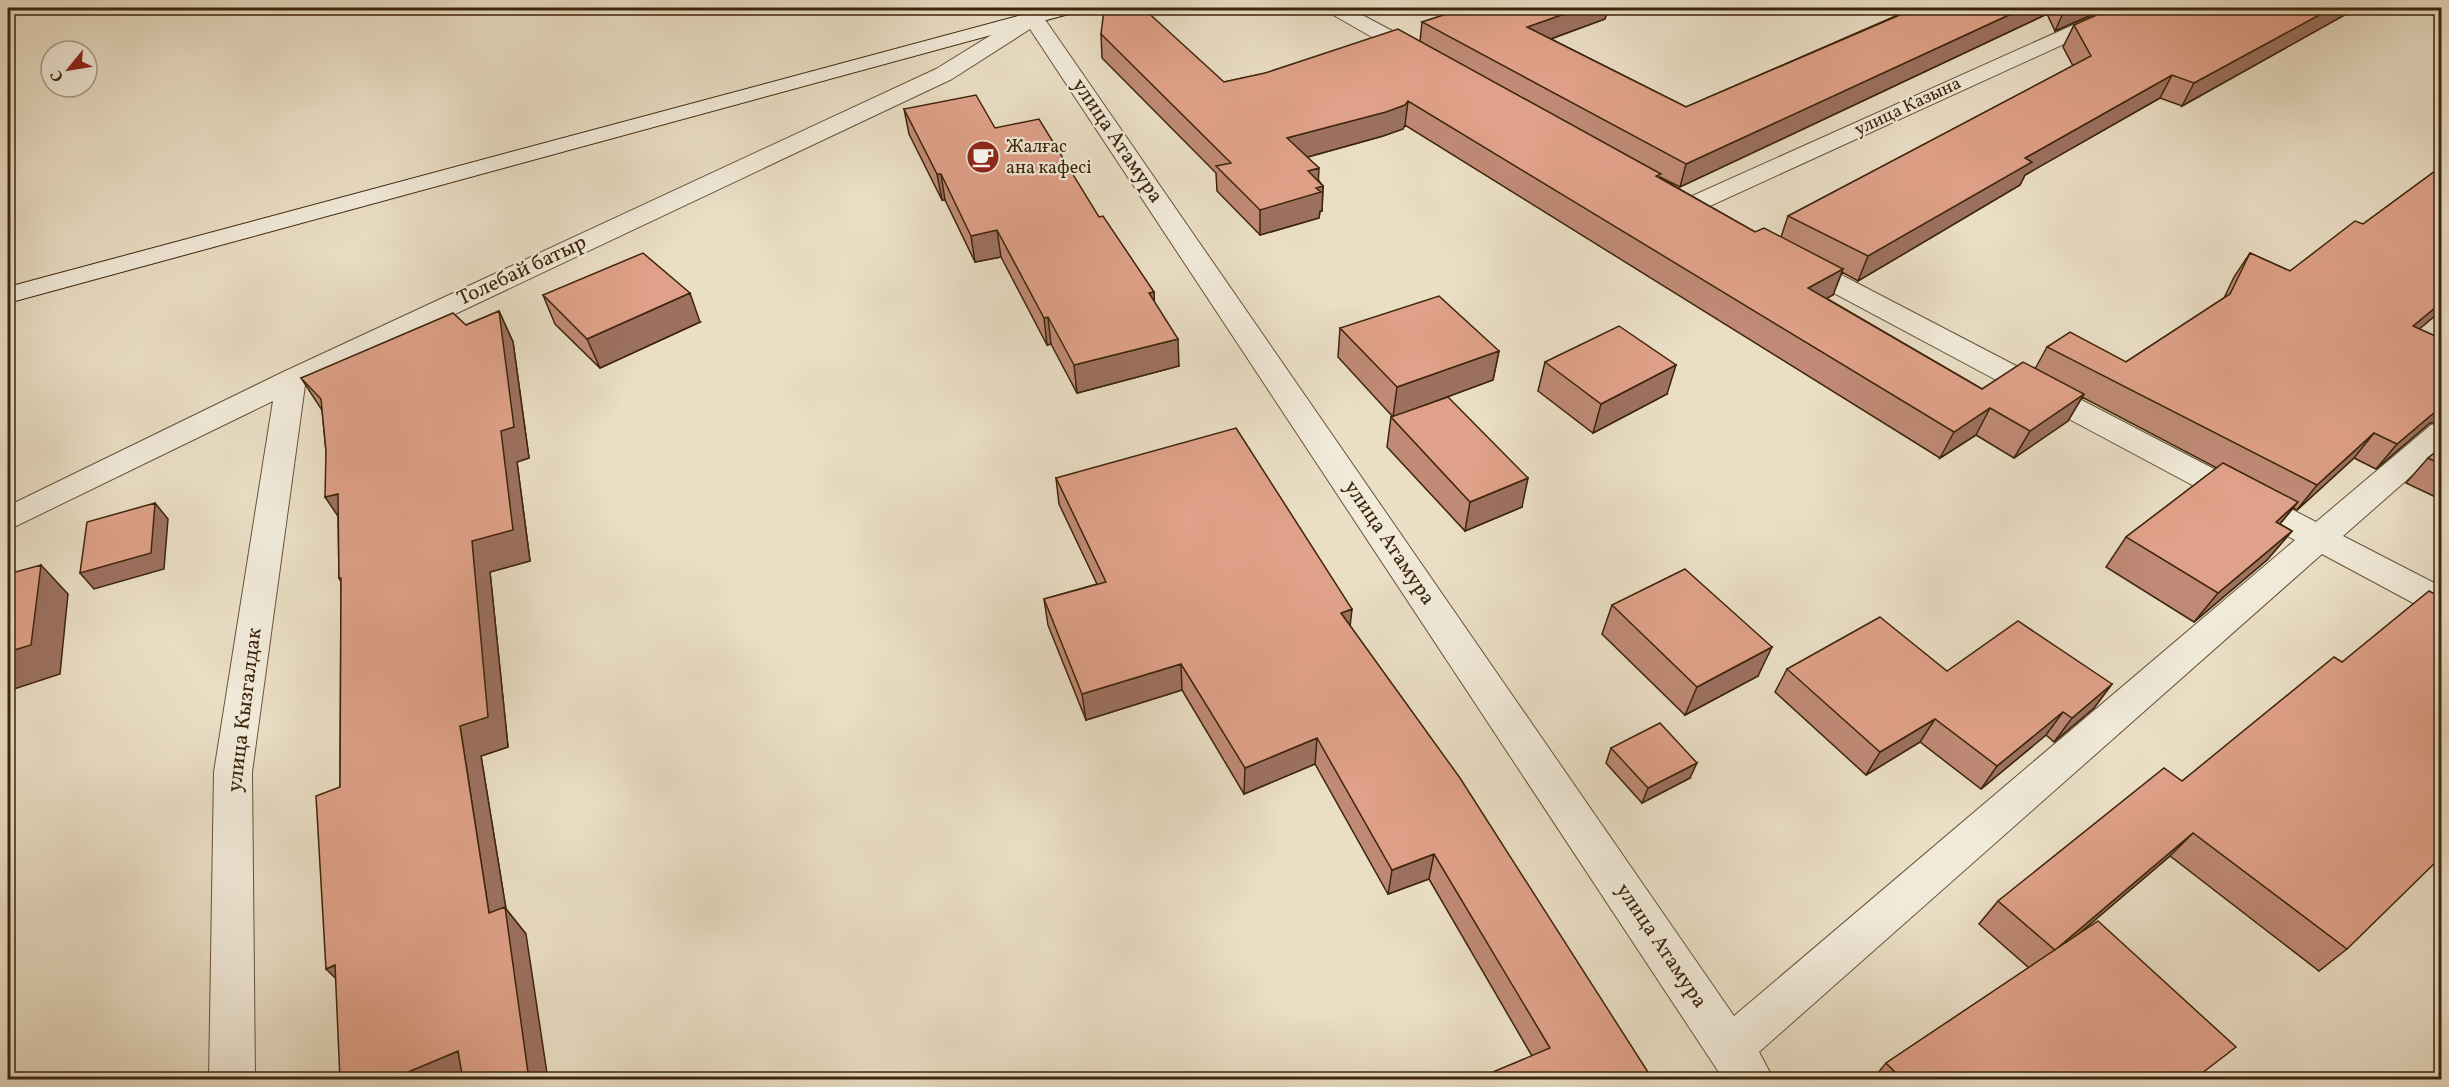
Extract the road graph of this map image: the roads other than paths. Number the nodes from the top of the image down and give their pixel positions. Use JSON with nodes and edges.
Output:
{"nodes":[{"id":1,"x":1069,"y":8,"type":"edge"},
{"id":2,"x":1335,"y":8,"type":"edge"},
{"id":3,"x":2127,"y":8,"type":"edge"},
{"id":4,"x":1030,"y":13,"type":"edge"},
{"id":5,"x":1439,"y":66,"type":"edge"},
{"id":6,"x":1722,"y":223,"type":"edge"},
{"id":7,"x":1774,"y":251,"type":"edge"},
{"id":8,"x":8,"y":295,"type":"edge"},
{"id":9,"x":291,"y":380,"type":"junction"},
{"id":10,"x":2442,"y":432,"type":"edge"},
{"id":11,"x":8,"y":519,"type":"edge"},
{"id":12,"x":2314,"y":544,"type":"junction"},
{"id":13,"x":2442,"y":603,"type":"edge"},
{"id":14,"x":1730,"y":1048,"type":"junction"},
{"id":15,"x":232,"y":1080,"type":"edge"},
{"id":16,"x":1750,"y":1080,"type":"edge"}],
"edges":[{"from":1,"to":4,"type":"street"},
{"from":2,"to":5,"type":"street"},
{"from":3,"to":6,"type":"street","name":"улица Казына"},
{"from":4,"to":8,"type":"street"},
{"from":4,"to":9,"type":"street","name":"Толебай батыр"},
{"from":4,"to":14,"type":"street","name":"улица Атамура"},
{"from":7,"to":12,"type":"street"},
{"from":9,"to":11,"type":"street","name":"Толебай батыр"},
{"from":9,"to":15,"type":"street","name":"улица Кызгалдак"},
{"from":10,"to":12,"type":"street"},
{"from":12,"to":13,"type":"street"},
{"from":12,"to":14,"type":"street"},
{"from":14,"to":16,"type":"street","name":"улица Атамура"}]}
